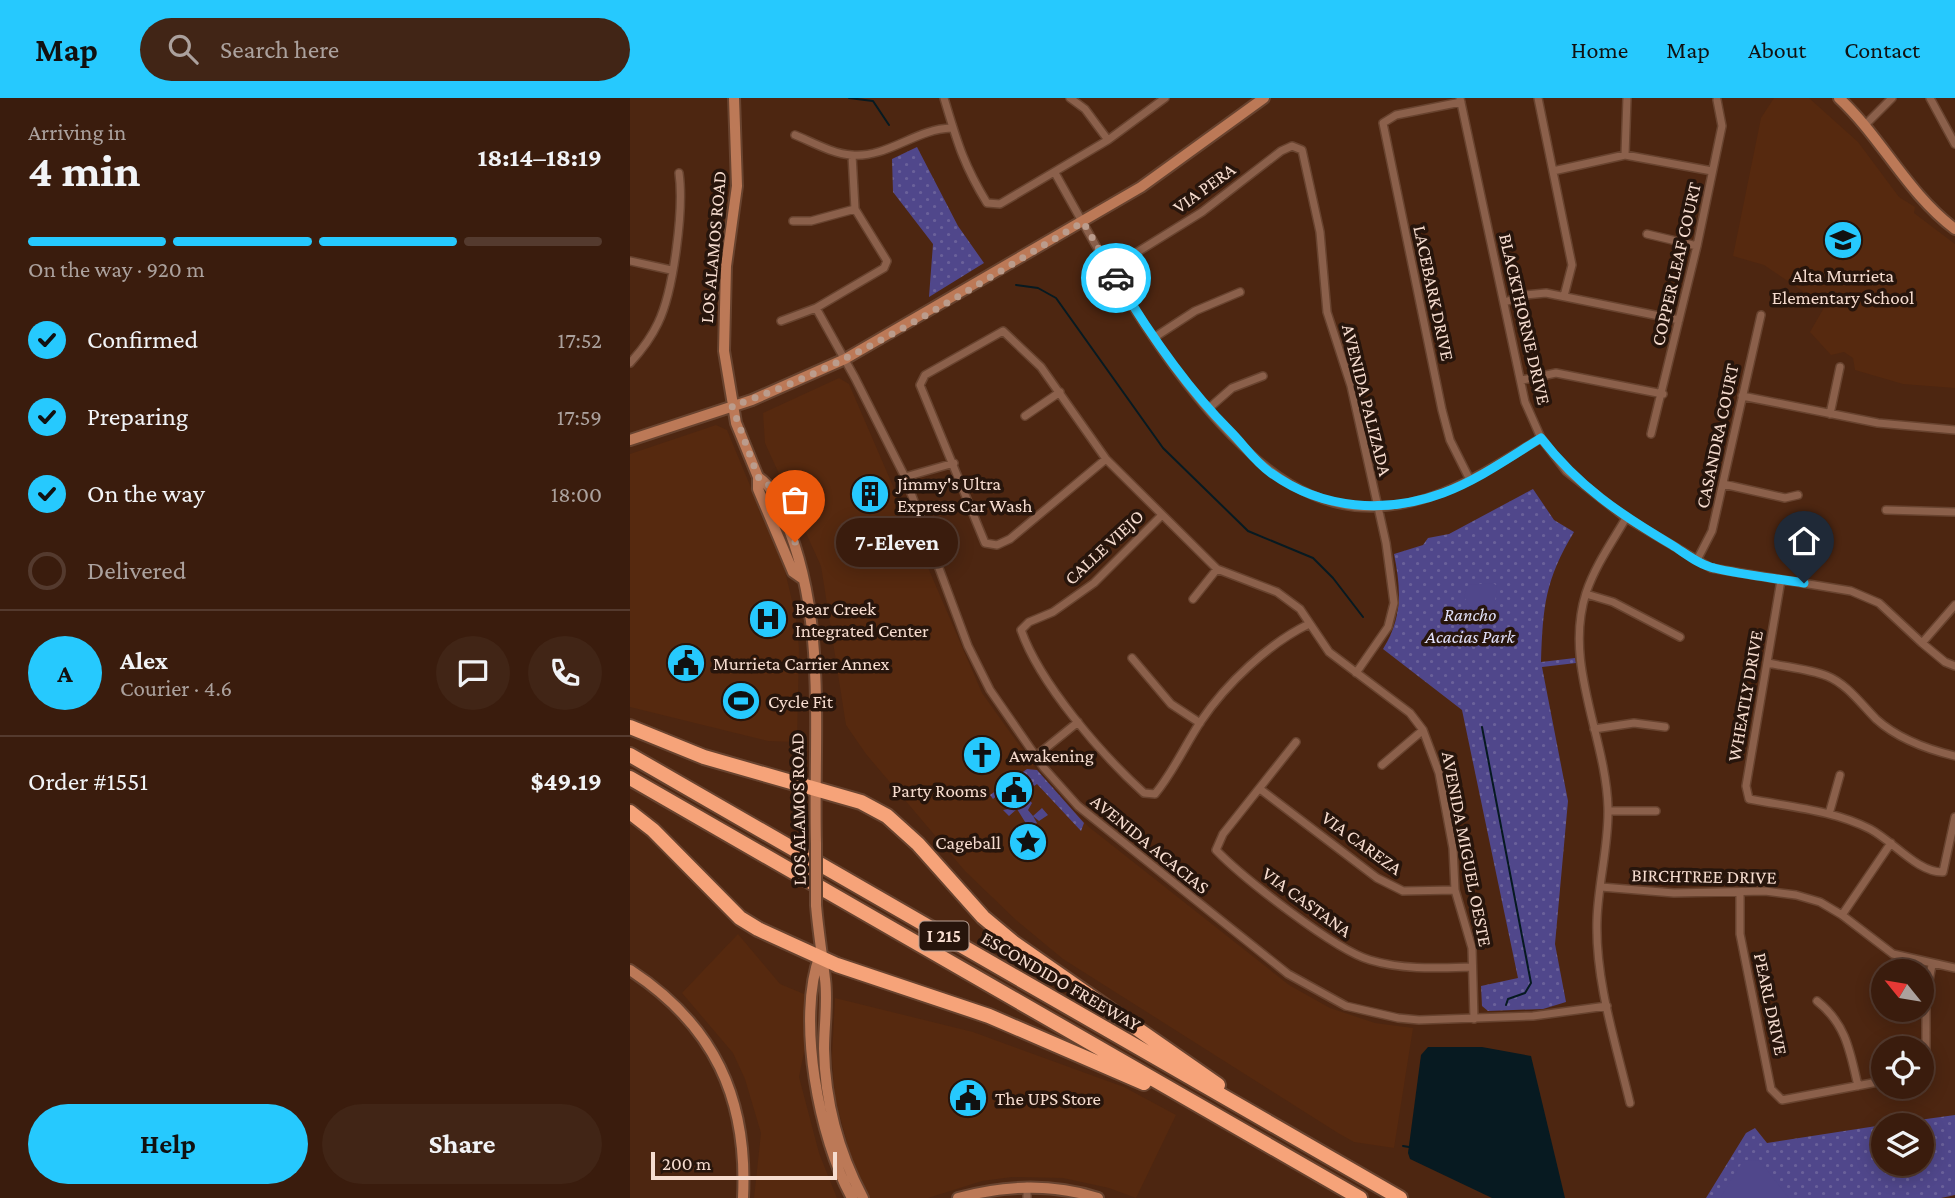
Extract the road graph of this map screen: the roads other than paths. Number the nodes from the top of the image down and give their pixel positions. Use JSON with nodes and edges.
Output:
{"nodes":[{"id":1,"x":734,"y":98,"type":"edge"},
{"id":2,"x":944,"y":98,"type":"edge"},
{"id":3,"x":1070,"y":98,"type":"edge"},
{"id":4,"x":1165,"y":98,"type":"edge"},
{"id":5,"x":1264,"y":98,"type":"edge"},
{"id":6,"x":1538,"y":98,"type":"edge"},
{"id":7,"x":1627,"y":98,"type":"edge"},
{"id":8,"x":1839,"y":98,"type":"edge"},
{"id":9,"x":1892,"y":98,"type":"edge"},
{"id":10,"x":1930,"y":98,"type":"edge"},
{"id":11,"x":1461,"y":100,"type":"edge"},
{"id":12,"x":1717,"y":100,"type":"dead end"},
{"id":13,"x":1865,"y":125,"type":"junction"},
{"id":14,"x":951,"y":128,"type":"junction"},
{"id":15,"x":795,"y":135,"type":"dead end"},
{"id":16,"x":1108,"y":140,"type":"junction"},
{"id":17,"x":1955,"y":144,"type":"edge"},
{"id":18,"x":852,"y":155,"type":"junction"},
{"id":19,"x":1625,"y":155,"type":"junction"},
{"id":20,"x":1307,"y":167,"type":"joint"},
{"id":21,"x":1553,"y":171,"type":"junction"},
{"id":22,"x":1712,"y":172,"type":"junction"},
{"id":23,"x":679,"y":173,"type":"dead end"},
{"id":24,"x":1055,"y":173,"type":"junction"},
{"id":25,"x":855,"y":209,"type":"junction"},
{"id":26,"x":793,"y":221,"type":"dead end"},
{"id":27,"x":1083,"y":222,"type":"junction"},
{"id":28,"x":1955,"y":229,"type":"edge"},
{"id":29,"x":1647,"y":234,"type":"dead end"},
{"id":30,"x":1697,"y":246,"type":"junction"},
{"id":31,"x":630,"y":261,"type":"edge"},
{"id":32,"x":1110,"y":269,"type":"junction"},
{"id":33,"x":671,"y":270,"type":"junction"},
{"id":34,"x":1240,"y":292,"type":"dead end"},
{"id":35,"x":1564,"y":296,"type":"junction"},
{"id":36,"x":1505,"y":302,"type":"junction"},
{"id":37,"x":816,"y":308,"type":"junction"},
{"id":38,"x":1761,"y":315,"type":"dead end"},
{"id":39,"x":1679,"y":320,"type":"junction"},
{"id":40,"x":781,"y":321,"type":"dead end"},
{"id":41,"x":1155,"y":337,"type":"junction"},
{"id":42,"x":845,"y":359,"type":"junction"},
{"id":43,"x":630,"y":363,"type":"edge"},
{"id":44,"x":1840,"y":367,"type":"dead end"},
{"id":45,"x":1263,"y":376,"type":"dead end"},
{"id":46,"x":1522,"y":380,"type":"junction"},
{"id":47,"x":1060,"y":392,"type":"junction"},
{"id":48,"x":1663,"y":394,"type":"junction"},
{"id":49,"x":1742,"y":396,"type":"junction"},
{"id":50,"x":732,"y":406,"type":"junction"},
{"id":51,"x":1208,"y":409,"type":"junction"},
{"id":52,"x":1830,"y":414,"type":"junction"},
{"id":53,"x":1025,"y":416,"type":"dead end"},
{"id":54,"x":1955,"y":430,"type":"edge"},
{"id":55,"x":1651,"y":434,"type":"dead end"},
{"id":56,"x":1541,"y":438,"type":"junction"},
{"id":57,"x":630,"y":440,"type":"edge"},
{"id":58,"x":1106,"y":458,"type":"junction"},
{"id":59,"x":954,"y":463,"type":"junction"},
{"id":60,"x":905,"y":477,"type":"junction"},
{"id":61,"x":1470,"y":480,"type":"junction"},
{"id":62,"x":1723,"y":484,"type":"junction"},
{"id":63,"x":1798,"y":495,"type":"dead end"},
{"id":64,"x":1376,"y":507,"type":"junction"},
{"id":65,"x":1886,"y":510,"type":"dead end"},
{"id":66,"x":1955,"y":512,"type":"edge"},
{"id":67,"x":1162,"y":515,"type":"junction"},
{"id":68,"x":1626,"y":518,"type":"junction"},
{"id":69,"x":1697,"y":560,"type":"junction"},
{"id":70,"x":1217,"y":569,"type":"junction"},
{"id":71,"x":1781,"y":579,"type":"junction"},
{"id":72,"x":1586,"y":594,"type":"junction"},
{"id":73,"x":1193,"y":599,"type":"dead end"},
{"id":74,"x":1955,"y":605,"type":"edge"},
{"id":75,"x":1309,"y":624,"type":"junction"},
{"id":76,"x":1680,"y":637,"type":"dead end"},
{"id":77,"x":1922,"y":643,"type":"junction"},
{"id":78,"x":1132,"y":658,"type":"dead end"},
{"id":79,"x":1768,"y":663,"type":"junction"},
{"id":80,"x":1955,"y":666,"type":"edge"},
{"id":81,"x":1356,"y":673,"type":"junction"},
{"id":82,"x":1078,"y":722,"type":"junction"},
{"id":83,"x":1200,"y":723,"type":"junction"},
{"id":84,"x":630,"y":727,"type":"edge"},
{"id":85,"x":1665,"y":727,"type":"dead end"},
{"id":86,"x":1594,"y":729,"type":"junction"},
{"id":87,"x":1423,"y":730,"type":"junction"},
{"id":88,"x":1296,"y":742,"type":"dead end"},
{"id":89,"x":630,"y":755,"type":"edge"},
{"id":90,"x":1036,"y":756,"type":"junction"},
{"id":91,"x":1955,"y":756,"type":"edge"},
{"id":92,"x":1382,"y":765,"type":"dead end"},
{"id":93,"x":1840,"y":775,"type":"dead end"},
{"id":94,"x":630,"y":778,"type":"edge"},
{"id":95,"x":814,"y":789,"type":"junction"},
{"id":96,"x":1260,"y":789,"type":"junction"},
{"id":97,"x":630,"y":811,"type":"edge"},
{"id":98,"x":1608,"y":811,"type":"junction"},
{"id":99,"x":1656,"y":811,"type":"dead end"},
{"id":100,"x":1829,"y":814,"type":"junction"},
{"id":101,"x":1955,"y":817,"type":"edge"},
{"id":102,"x":1891,"y":843,"type":"junction"},
{"id":103,"x":1601,"y":887,"type":"junction"},
{"id":104,"x":1455,"y":890,"type":"junction"},
{"id":105,"x":1740,"y":892,"type":"junction"},
{"id":106,"x":1842,"y":915,"type":"junction"},
{"id":107,"x":820,"y":955,"type":"junction"},
{"id":108,"x":1911,"y":959,"type":"edge"},
{"id":109,"x":1934,"y":965,"type":"edge"},
{"id":110,"x":1472,"y":967,"type":"junction"},
{"id":111,"x":1955,"y":968,"type":"edge"},
{"id":112,"x":630,"y":970,"type":"edge"},
{"id":113,"x":1817,"y":1001,"type":"dead end"},
{"id":114,"x":1607,"y":1006,"type":"junction"},
{"id":115,"x":1474,"y":1019,"type":"junction"},
{"id":116,"x":1871,"y":1083,"type":"edge"},
{"id":117,"x":1858,"y":1086,"type":"junction"},
{"id":118,"x":823,"y":1102,"type":"junction"},
{"id":119,"x":1629,"y":1103,"type":"dead end"},
{"id":120,"x":1256,"y":1117,"type":"junction"},
{"id":121,"x":1226,"y":1121,"type":"junction"},
{"id":122,"x":1027,"y":1186,"type":"junction"},
{"id":123,"x":743,"y":1198,"type":"edge"},
{"id":124,"x":852,"y":1198,"type":"edge"},
{"id":125,"x":863,"y":1198,"type":"edge"},
{"id":126,"x":958,"y":1198,"type":"edge"},
{"id":127,"x":1027,"y":1198,"type":"edge"},
{"id":128,"x":1098,"y":1198,"type":"edge"},
{"id":129,"x":1360,"y":1198,"type":"edge"},
{"id":130,"x":1400,"y":1198,"type":"edge"}],
"edges":[{"from":1,"to":50,"type":"main road","name":"LOS ALAMOS ROAD"},
{"from":2,"to":14,"type":"street"},
{"from":3,"to":16,"type":"street"},
{"from":4,"to":16,"type":"street"},
{"from":5,"to":27,"type":"main road"},
{"from":6,"to":21,"type":"street"},
{"from":7,"to":19,"type":"street"},
{"from":8,"to":13,"type":"main road"},
{"from":9,"to":13,"type":"street"},
{"from":10,"to":17,"type":"street"},
{"from":11,"to":36,"type":"street","name":"BLACKTHORNE DRIVE"},
{"from":11,"to":61,"type":"street","name":"LACEBARK DRIVE"},
{"from":12,"to":22,"type":"street","name":"COPPER LEAF COURT"},
{"from":13,"to":28,"type":"main road"},
{"from":14,"to":18,"type":"street"},
{"from":14,"to":24,"type":"street"},
{"from":15,"to":18,"type":"street"},
{"from":16,"to":24,"type":"street"},
{"from":18,"to":25,"type":"street"},
{"from":19,"to":21,"type":"street"},
{"from":19,"to":22,"type":"street"},
{"from":20,"to":32,"type":"street","name":"VIA PERA"},
{"from":20,"to":64,"type":"street","name":"AVENIDA PALIZADA"},
{"from":21,"to":35,"type":"street"},
{"from":22,"to":30,"type":"street","name":"COPPER LEAF COURT"},
{"from":23,"to":33,"type":"street"},
{"from":24,"to":27,"type":"street"},
{"from":25,"to":26,"type":"street"},
{"from":25,"to":37,"type":"street"},
{"from":27,"to":32,"type":"street"},
{"from":27,"to":42,"type":"main road"},
{"from":29,"to":30,"type":"street"},
{"from":30,"to":39,"type":"street","name":"COPPER LEAF COURT"},
{"from":31,"to":33,"type":"street"},
{"from":32,"to":41,"type":"street"},
{"from":33,"to":43,"type":"street"},
{"from":34,"to":41,"type":"street"},
{"from":35,"to":36,"type":"street"},
{"from":35,"to":39,"type":"street"},
{"from":36,"to":46,"type":"street","name":"BLACKTHORNE DRIVE"},
{"from":37,"to":40,"type":"street"},
{"from":37,"to":42,"type":"street","name":"AVENIDA ACACIAS"},
{"from":38,"to":49,"type":"street","name":"CASANDRA COURT"},
{"from":39,"to":48,"type":"street","name":"COPPER LEAF COURT"},
{"from":41,"to":51,"type":"street"},
{"from":42,"to":50,"type":"main road"},
{"from":42,"to":60,"type":"street","name":"AVENIDA ACACIAS"},
{"from":44,"to":52,"type":"street"},
{"from":45,"to":51,"type":"street"},
{"from":46,"to":48,"type":"street"},
{"from":46,"to":56,"type":"street","name":"BLACKTHORNE DRIVE"},
{"from":47,"to":53,"type":"street"},
{"from":47,"to":58,"type":"street","name":"AVENIDA MIGUEL OESTE"},
{"from":47,"to":59,"type":"street","name":"AVENIDA MIGUEL OESTE"},
{"from":48,"to":55,"type":"street","name":"COPPER LEAF COURT"},
{"from":49,"to":52,"type":"street"},
{"from":49,"to":62,"type":"street","name":"CASANDRA COURT"},
{"from":50,"to":57,"type":"main road"},
{"from":50,"to":95,"type":"main road","name":"LOS ALAMOS ROAD"},
{"from":51,"to":64,"type":"street"},
{"from":52,"to":54,"type":"street"},
{"from":56,"to":61,"type":"street"},
{"from":56,"to":68,"type":"street","name":"BLACKTHORNE DRIVE"},
{"from":58,"to":59,"type":"street"},
{"from":58,"to":67,"type":"street","name":"AVENIDA MIGUEL OESTE"},
{"from":59,"to":60,"type":"street"},
{"from":60,"to":90,"type":"street","name":"AVENIDA ACACIAS"},
{"from":61,"to":64,"type":"street"},
{"from":62,"to":63,"type":"street"},
{"from":62,"to":69,"type":"street","name":"CASANDRA COURT"},
{"from":64,"to":81,"type":"street","name":"AVENIDA PALIZADA"},
{"from":65,"to":66,"type":"street"},
{"from":67,"to":70,"type":"street","name":"AVENIDA MIGUEL OESTE"},
{"from":67,"to":82,"type":"street","name":"CALLE VIEJO"},
{"from":68,"to":69,"type":"street","name":"BLACKTHORNE DRIVE"},
{"from":68,"to":72,"type":"street"},
{"from":69,"to":71,"type":"street","name":"BLACKTHORNE DRIVE"},
{"from":70,"to":73,"type":"street"},
{"from":70,"to":75,"type":"street","name":"AVENIDA MIGUEL OESTE"},
{"from":71,"to":77,"type":"street","name":"BLACKTHORNE DRIVE"},
{"from":71,"to":79,"type":"street","name":"WHEATLY DRIVE"},
{"from":72,"to":76,"type":"street"},
{"from":72,"to":86,"type":"street"},
{"from":74,"to":77,"type":"street"},
{"from":75,"to":81,"type":"street","name":"AVENIDA MIGUEL OESTE"},
{"from":75,"to":83,"type":"street"},
{"from":77,"to":80,"type":"street","name":"BLACKTHORNE DRIVE"},
{"from":78,"to":83,"type":"street"},
{"from":79,"to":91,"type":"street"},
{"from":79,"to":100,"type":"street","name":"WHEATLY DRIVE"},
{"from":81,"to":87,"type":"street","name":"AVENIDA MIGUEL OESTE"},
{"from":82,"to":83,"type":"street"},
{"from":82,"to":90,"type":"street"},
{"from":84,"to":95,"type":"highway"},
{"from":85,"to":86,"type":"street"},
{"from":86,"to":98,"type":"street"},
{"from":87,"to":92,"type":"street"},
{"from":87,"to":104,"type":"street","name":"AVENIDA MIGUEL OESTE"},
{"from":88,"to":96,"type":"street"},
{"from":89,"to":120,"type":"highway","name":"ESCONDIDO FREEWAY","number":"I 215"},
{"from":90,"to":115,"type":"street","name":"AVENIDA ACACIAS"},
{"from":93,"to":100,"type":"street"},
{"from":94,"to":121,"type":"highway","name":"ESCONDIDO FREEWAY","number":"I 215"},
{"from":95,"to":107,"type":"main road","name":"LOS ALAMOS ROAD","bridge":true},
{"from":95,"to":120,"type":"highway"},
{"from":96,"to":104,"type":"street","name":"VIA CAREZA"},
{"from":96,"to":110,"type":"street","name":"VIA CASTANA"},
{"from":97,"to":107,"type":"highway"},
{"from":98,"to":99,"type":"street"},
{"from":98,"to":103,"type":"street"},
{"from":100,"to":102,"type":"street"},
{"from":101,"to":102,"type":"street"},
{"from":102,"to":106,"type":"street"},
{"from":103,"to":105,"type":"street","name":"BIRCHTREE DRIVE"},
{"from":103,"to":114,"type":"street"},
{"from":104,"to":110,"type":"street","name":"AVENIDA MIGUEL OESTE"},
{"from":105,"to":106,"type":"street","name":"BIRCHTREE DRIVE"},
{"from":105,"to":117,"type":"street","name":"PEARL DRIVE"},
{"from":106,"to":108,"type":"street","name":"BIRCHTREE DRIVE"},
{"from":107,"to":118,"type":"main road","name":"LOS ALAMOS ROAD"},
{"from":107,"to":118,"type":"main road","name":"LOS ALAMOS ROAD"},
{"from":107,"to":121,"type":"highway"},
{"from":109,"to":111,"type":"street","name":"BIRCHTREE DRIVE"},
{"from":110,"to":115,"type":"street","name":"AVENIDA MIGUEL OESTE"},
{"from":112,"to":123,"type":"main road"},
{"from":113,"to":117,"type":"street"},
{"from":114,"to":115,"type":"street","name":"AVENIDA ACACIAS"},
{"from":114,"to":119,"type":"street"},
{"from":116,"to":117,"type":"street"},
{"from":118,"to":124,"type":"main road","name":"LOS ALAMOS ROAD"},
{"from":118,"to":125,"type":"main road"},
{"from":120,"to":130,"type":"highway","name":"ESCONDIDO FREEWAY","number":"I 215"},
{"from":121,"to":129,"type":"highway","name":"ESCONDIDO FREEWAY","number":"I 215"},
{"from":122,"to":126,"type":"main road"},
{"from":122,"to":127,"type":"street"},
{"from":122,"to":128,"type":"main road"}]}
